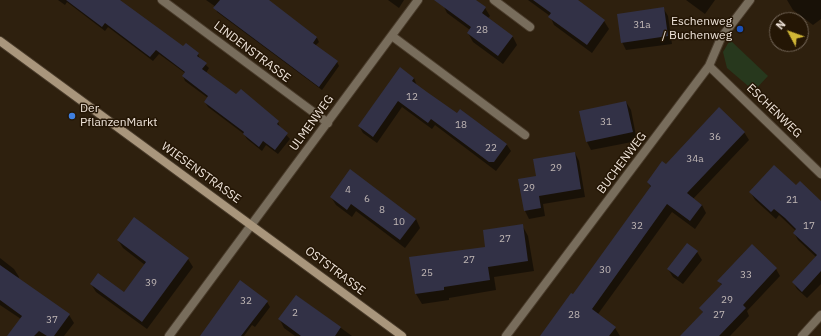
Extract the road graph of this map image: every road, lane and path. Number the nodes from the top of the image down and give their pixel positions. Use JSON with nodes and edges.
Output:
{"nodes":[{"id":1,"x":162,"y":0,"type":"edge"},
{"id":2,"x":418,"y":0,"type":"edge"},
{"id":3,"x":494,"y":0,"type":"edge"},
{"id":4,"x":750,"y":0,"type":"edge"},
{"id":5,"x":530,"y":27,"type":"dead end"},
{"id":6,"x":392,"y":36,"type":"junction"},
{"id":7,"x":0,"y":41,"type":"edge"},
{"id":8,"x":709,"y":66,"type":"junction"},
{"id":9,"x":328,"y":123,"type":"junction"},
{"id":10,"x":526,"y":135,"type":"dead end"},
{"id":11,"x":821,"y":174,"type":"edge"},
{"id":12,"x":253,"y":225,"type":"junction"},
{"id":13,"x":821,"y":315,"type":"edge"},
{"id":14,"x":170,"y":336,"type":"edge"},
{"id":15,"x":402,"y":336,"type":"edge"},
{"id":16,"x":506,"y":336,"type":"edge"},
{"id":17,"x":802,"y":336,"type":"edge"}],
"edges":[{"from":1,"to":9,"type":"street","name":"LINDENSTRASSE"},
{"from":2,"to":6,"type":"street","name":"ULMENWEG"},
{"from":3,"to":5,"type":"street"},
{"from":4,"to":8,"type":"street","name":"BUCHENWEG"},
{"from":6,"to":9,"type":"street","name":"ULMENWEG"},
{"from":6,"to":10,"type":"street"},
{"from":7,"to":12,"type":"main road","name":"WIESENSTRASSE"},
{"from":8,"to":11,"type":"street","name":"ESCHENWEG"},
{"from":8,"to":16,"type":"street","name":"BUCHENWEG"},
{"from":9,"to":12,"type":"street","name":"ULMENWEG"},
{"from":12,"to":14,"type":"street","name":"ULMENWEG"},
{"from":12,"to":15,"type":"main road","name":"OSTSTRASSE"},
{"from":13,"to":17,"type":"street"}]}
